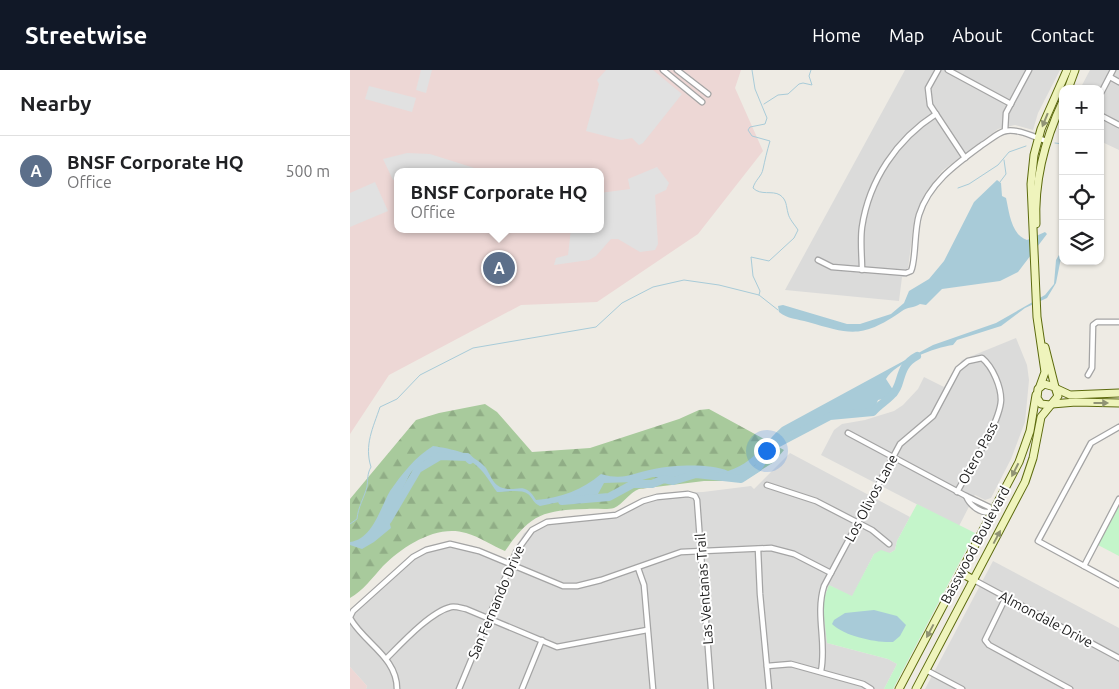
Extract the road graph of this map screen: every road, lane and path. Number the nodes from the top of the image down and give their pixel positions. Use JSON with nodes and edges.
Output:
{"nodes":[{"id":1,"x":663,"y":70,"type":"edge"},
{"id":2,"x":938,"y":70,"type":"edge"},
{"id":3,"x":948,"y":70,"type":"edge"},
{"id":4,"x":1029,"y":70,"type":"edge"},
{"id":5,"x":1067,"y":70,"type":"edge"},
{"id":6,"x":1075,"y":70,"type":"edge"},
{"id":7,"x":1114,"y":70,"type":"edge"},
{"id":8,"x":679,"y":71,"type":"edge"},
{"id":9,"x":1110,"y":77,"type":"junction"},
{"id":10,"x":675,"y":80,"type":"junction"},
{"id":11,"x":1119,"y":82,"type":"edge"},
{"id":12,"x":1069,"y":85,"type":"edge"},
{"id":13,"x":1104,"y":88,"type":"edge"},
{"id":14,"x":708,"y":94,"type":"dead end"},
{"id":15,"x":702,"y":102,"type":"dead end"},
{"id":16,"x":1011,"y":104,"type":"junction"},
{"id":17,"x":1059,"y":108,"type":"edge"},
{"id":18,"x":936,"y":114,"type":"junction"},
{"id":19,"x":1104,"y":117,"type":"edge"},
{"id":20,"x":1119,"y":125,"type":"edge"},
{"id":21,"x":1005,"y":131,"type":"junction"},
{"id":22,"x":1042,"y":140,"type":"junction"},
{"id":23,"x":965,"y":158,"type":"junction"},
{"id":24,"x":818,"y":260,"type":"dead end"},
{"id":25,"x":862,"y":270,"type":"junction"},
{"id":26,"x":1040,"y":316,"type":"junction"},
{"id":27,"x":1119,"y":322,"type":"edge"},
{"id":28,"x":982,"y":358,"type":"joint"},
{"id":29,"x":1088,"y":375,"type":"dead end"},
{"id":30,"x":1040,"y":386,"type":"junction"},
{"id":31,"x":1056,"y":388,"type":"junction"},
{"id":32,"x":1119,"y":393,"type":"edge"},
{"id":33,"x":1036,"y":395,"type":"junction"},
{"id":34,"x":1119,"y":403,"type":"edge"},
{"id":35,"x":1051,"y":404,"type":"junction"},
{"id":36,"x":1119,"y":427,"type":"edge"},
{"id":37,"x":848,"y":433,"type":"dead end"},
{"id":38,"x":893,"y":457,"type":"junction"},
{"id":39,"x":767,"y":485,"type":"dead end"},
{"id":40,"x":957,"y":492,"type":"junction"},
{"id":41,"x":688,"y":494,"type":"joint"},
{"id":42,"x":966,"y":496,"type":"junction"},
{"id":43,"x":1119,"y":499,"type":"edge"},
{"id":44,"x":976,"y":500,"type":"junction"},
{"id":45,"x":973,"y":506,"type":"junction"},
{"id":46,"x":992,"y":512,"type":"junction"},
{"id":47,"x":857,"y":523,"type":"junction"},
{"id":48,"x":889,"y":544,"type":"dead end"},
{"id":49,"x":758,"y":549,"type":"junction"},
{"id":50,"x":700,"y":551,"type":"junction"},
{"id":51,"x":510,"y":565,"type":"junction"},
{"id":52,"x":1084,"y":566,"type":"junction"},
{"id":53,"x":638,"y":568,"type":"junction"},
{"id":54,"x":960,"y":573,"type":"junction"},
{"id":55,"x":830,"y":574,"type":"junction"},
{"id":56,"x":974,"y":580,"type":"junction"},
{"id":57,"x":1119,"y":585,"type":"edge"},
{"id":58,"x":1006,"y":597,"type":"junction"},
{"id":59,"x":350,"y":617,"type":"edge"},
{"id":60,"x":489,"y":617,"type":"junction"},
{"id":61,"x":647,"y":630,"type":"junction"},
{"id":62,"x":542,"y":640,"type":"junction"},
{"id":63,"x":1119,"y":658,"type":"edge"},
{"id":64,"x":386,"y":659,"type":"junction"},
{"id":65,"x":767,"y":666,"type":"junction"},
{"id":66,"x":926,"y":670,"type":"junction"},
{"id":67,"x":821,"y":671,"type":"junction"},
{"id":68,"x":398,"y":689,"type":"edge"},
{"id":69,"x":459,"y":689,"type":"edge"},
{"id":70,"x":522,"y":689,"type":"edge"},
{"id":71,"x":653,"y":689,"type":"edge"},
{"id":72,"x":711,"y":689,"type":"edge"},
{"id":73,"x":769,"y":689,"type":"edge"},
{"id":74,"x":871,"y":689,"type":"edge"},
{"id":75,"x":899,"y":689,"type":"edge"},
{"id":76,"x":916,"y":689,"type":"edge"},
{"id":77,"x":962,"y":689,"type":"edge"},
{"id":78,"x":1070,"y":689,"type":"edge"}],
"edges":[{"from":1,"to":10,"type":"street"},
{"from":2,"to":18,"type":"street"},
{"from":3,"to":16,"type":"street"},
{"from":4,"to":16,"type":"street"},
{"from":5,"to":22,"type":"main road","one_way":true},
{"from":6,"to":12,"type":"main road"},
{"from":7,"to":9,"type":"street"},
{"from":8,"to":10,"type":"street"},
{"from":8,"to":14,"type":"street"},
{"from":9,"to":11,"type":"street"},
{"from":9,"to":13,"type":"street"},
{"from":10,"to":15,"type":"street"},
{"from":16,"to":21,"type":"street"},
{"from":17,"to":22,"type":"main road"},
{"from":18,"to":23,"type":"street"},
{"from":18,"to":25,"type":"street"},
{"from":19,"to":20,"type":"street"},
{"from":21,"to":22,"type":"street"},
{"from":21,"to":23,"type":"street"},
{"from":22,"to":26,"type":"main road"},
{"from":23,"to":25,"type":"street"},
{"from":24,"to":25,"type":"street"},
{"from":26,"to":30,"type":"main road"},
{"from":26,"to":31,"type":"main road"},
{"from":27,"to":29,"type":"street"},
{"from":28,"to":38,"type":"street","name":"Los Olivos Lane"},
{"from":28,"to":40,"type":"street","name":"Otero Pass"},
{"from":30,"to":31,"type":"main road"},
{"from":30,"to":33,"type":"main road"},
{"from":31,"to":32,"type":"main road"},
{"from":31,"to":35,"type":"main road"},
{"from":33,"to":35,"type":"main road"},
{"from":33,"to":46,"type":"main road","name":"Basswood Boulevard","one_way":true},
{"from":35,"to":34,"type":"main road","one_way":true},
{"from":56,"to":35,"type":"main road","name":"Basswood Boulevard","one_way":true},
{"from":36,"to":52,"type":"street"},
{"from":37,"to":38,"type":"street"},
{"from":38,"to":40,"type":"street"},
{"from":38,"to":47,"type":"street","name":"Los Olivos Lane"},
{"from":39,"to":47,"type":"street"},
{"from":40,"to":42,"type":"street"},
{"from":41,"to":50,"type":"street","name":"Las Ventanas Trail"},
{"from":41,"to":51,"type":"street","name":"San Fernando Drive"},
{"from":42,"to":44,"type":"street"},
{"from":42,"to":45,"type":"street"},
{"from":43,"to":52,"type":"street"},
{"from":44,"to":45,"type":"street"},
{"from":44,"to":46,"type":"street"},
{"from":45,"to":46,"type":"street"},
{"from":46,"to":54,"type":"main road","name":"Basswood Boulevard"},
{"from":47,"to":48,"type":"street"},
{"from":47,"to":55,"type":"street","name":"Los Olivos Lane"},
{"from":49,"to":50,"type":"street"},
{"from":49,"to":55,"type":"street"},
{"from":49,"to":65,"type":"street"},
{"from":50,"to":53,"type":"street"},
{"from":50,"to":72,"type":"street","name":"Las Ventanas Trail"},
{"from":51,"to":53,"type":"street"},
{"from":51,"to":59,"type":"street"},
{"from":51,"to":60,"type":"street","name":"San Fernando Drive"},
{"from":52,"to":57,"type":"street"},
{"from":53,"to":61,"type":"street"},
{"from":54,"to":56,"type":"main road"},
{"from":54,"to":75,"type":"main road","name":"Basswood Boulevard","one_way":true},
{"from":55,"to":67,"type":"street","name":"Los Olivos Lane"},
{"from":56,"to":58,"type":"street","name":"Almondale Drive"},
{"from":56,"to":66,"type":"main road","name":"Basswood Boulevard"},
{"from":58,"to":63,"type":"street","name":"Almondale Drive"},
{"from":58,"to":78,"type":"street"},
{"from":59,"to":64,"type":"street"},
{"from":60,"to":62,"type":"street"},
{"from":60,"to":64,"type":"street"},
{"from":60,"to":69,"type":"street","name":"San Fernando Drive"},
{"from":61,"to":62,"type":"street"},
{"from":61,"to":71,"type":"street"},
{"from":62,"to":70,"type":"street"},
{"from":64,"to":68,"type":"street"},
{"from":65,"to":67,"type":"street"},
{"from":65,"to":73,"type":"street"},
{"from":66,"to":76,"type":"main road","name":"Basswood Boulevard"},
{"from":66,"to":77,"type":"street"},
{"from":67,"to":74,"type":"street"}]}
